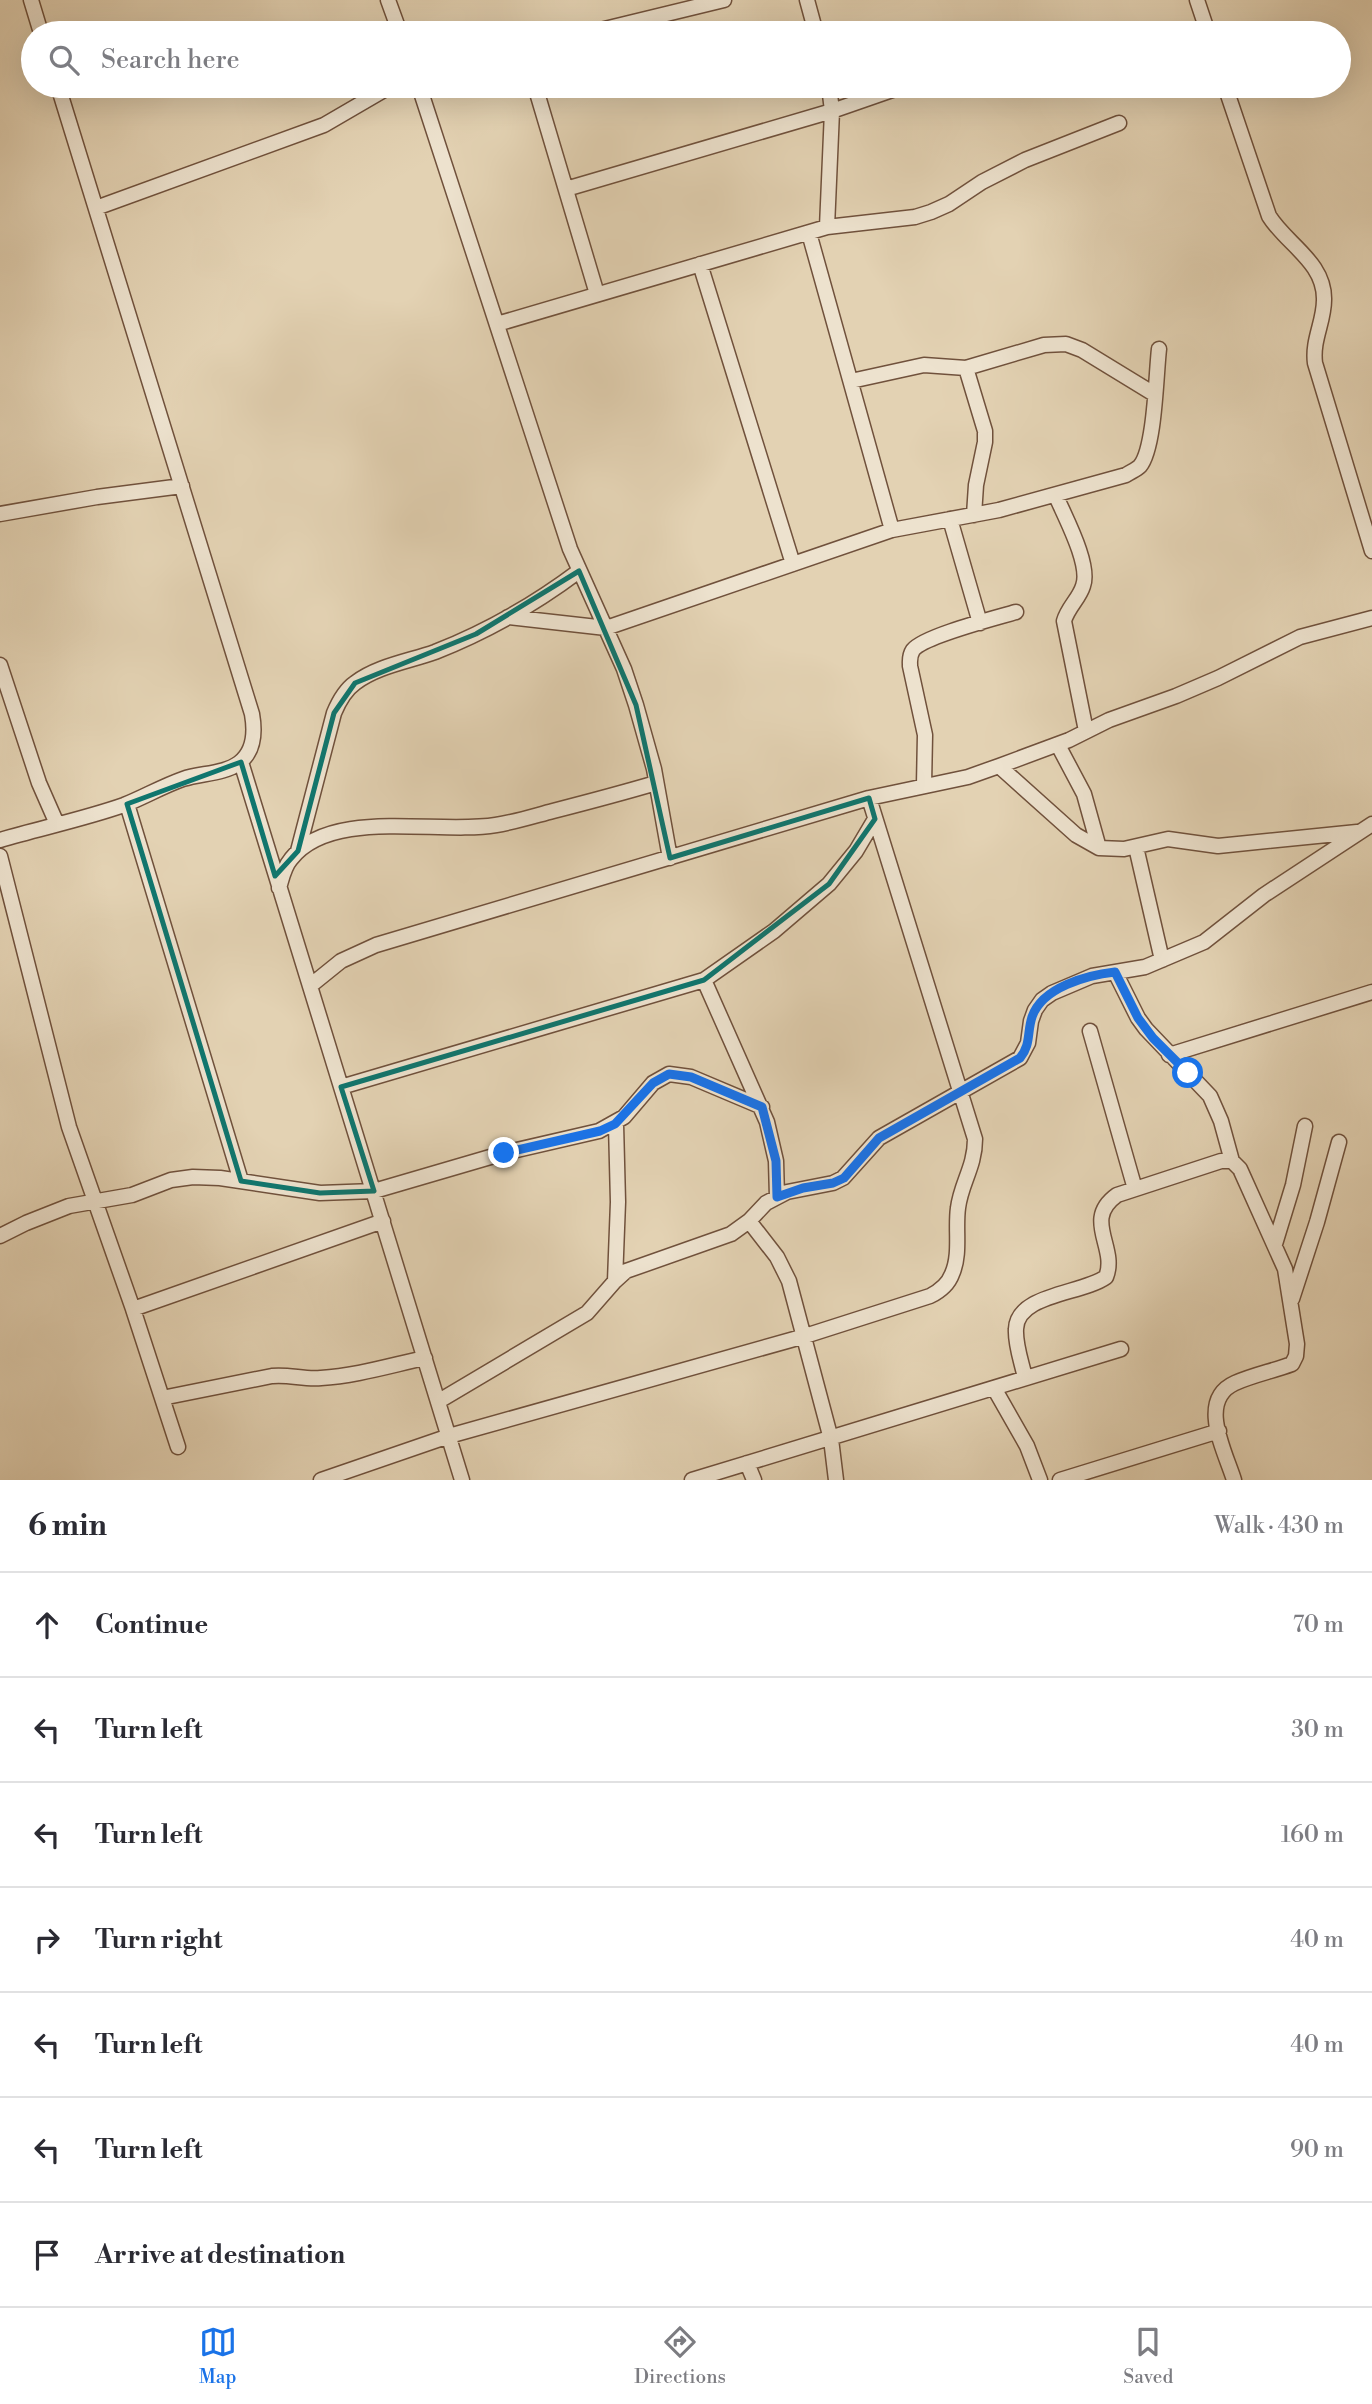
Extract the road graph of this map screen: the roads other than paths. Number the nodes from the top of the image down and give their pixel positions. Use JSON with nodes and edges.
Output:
{"nodes":[{"id":1,"x":31,"y":0,"type":"edge"},
{"id":2,"x":388,"y":0,"type":"edge"},
{"id":3,"x":724,"y":0,"type":"edge"},
{"id":4,"x":807,"y":0,"type":"edge"},
{"id":5,"x":1197,"y":0,"type":"edge"},
{"id":6,"x":37,"y":21,"type":"edge"},
{"id":7,"x":396,"y":21,"type":"edge"},
{"id":8,"x":637,"y":21,"type":"edge"},
{"id":9,"x":813,"y":21,"type":"edge"},
{"id":10,"x":1204,"y":21,"type":"edge"},
{"id":11,"x":62,"y":98,"type":"edge"},
{"id":12,"x":370,"y":98,"type":"edge"},
{"id":13,"x":423,"y":98,"type":"edge"},
{"id":14,"x":539,"y":98,"type":"edge"},
{"id":15,"x":830,"y":98,"type":"edge"},
{"id":16,"x":869,"y":98,"type":"edge"},
{"id":17,"x":1229,"y":98,"type":"edge"},
{"id":18,"x":832,"y":111,"type":"junction"},
{"id":19,"x":1119,"y":123,"type":"dead end"},
{"id":20,"x":566,"y":189,"type":"junction"},
{"id":21,"x":96,"y":208,"type":"junction"},
{"id":22,"x":827,"y":227,"type":"junction"},
{"id":23,"x":808,"y":233,"type":"junction"},
{"id":24,"x":700,"y":264,"type":"junction"},
{"id":25,"x":597,"y":294,"type":"junction"},
{"id":26,"x":497,"y":324,"type":"junction"},
{"id":27,"x":1159,"y":349,"type":"dead end"},
{"id":28,"x":967,"y":368,"type":"junction"},
{"id":29,"x":851,"y":382,"type":"junction"},
{"id":30,"x":1154,"y":394,"type":"junction"},
{"id":31,"x":182,"y":486,"type":"junction"},
{"id":32,"x":1056,"y":496,"type":"junction"},
{"id":33,"x":0,"y":514,"type":"edge"},
{"id":34,"x":974,"y":515,"type":"junction"},
{"id":35,"x":1367,"y":516,"type":"edge"},
{"id":36,"x":950,"y":519,"type":"junction"},
{"id":37,"x":892,"y":530,"type":"junction"},
{"id":38,"x":1372,"y":551,"type":"edge"},
{"id":39,"x":793,"y":564,"type":"junction"},
{"id":40,"x":579,"y":570,"type":"junction"},
{"id":41,"x":1016,"y":612,"type":"dead end"},
{"id":42,"x":508,"y":617,"type":"junction"},
{"id":43,"x":1372,"y":618,"type":"edge"},
{"id":44,"x":979,"y":623,"type":"junction"},
{"id":45,"x":606,"y":628,"type":"junction"},
{"id":46,"x":0,"y":665,"type":"edge"},
{"id":47,"x":1086,"y":731,"type":"junction"},
{"id":48,"x":1058,"y":745,"type":"junction"},
{"id":49,"x":241,"y":762,"type":"junction"},
{"id":50,"x":999,"y":766,"type":"junction"},
{"id":51,"x":656,"y":783,"type":"junction"},
{"id":52,"x":924,"y":786,"type":"junction"},
{"id":53,"x":869,"y":798,"type":"junction"},
{"id":54,"x":127,"y":804,"type":"junction"},
{"id":55,"x":875,"y":819,"type":"junction"},
{"id":56,"x":57,"y":824,"type":"junction"},
{"id":57,"x":1366,"y":828,"type":"edge"},
{"id":58,"x":0,"y":840,"type":"edge"},
{"id":59,"x":1136,"y":847,"type":"junction"},
{"id":60,"x":1099,"y":848,"type":"junction"},
{"id":61,"x":298,"y":851,"type":"junction"},
{"id":62,"x":0,"y":856,"type":"edge"},
{"id":63,"x":670,"y":858,"type":"junction"},
{"id":64,"x":279,"y":888,"type":"junction"},
{"id":65,"x":1162,"y":960,"type":"junction"},
{"id":66,"x":1115,"y":972,"type":"junction"},
{"id":67,"x":704,"y":980,"type":"junction"},
{"id":68,"x":310,"y":986,"type":"junction"},
{"id":69,"x":1372,"y":992,"type":"edge"},
{"id":70,"x":1090,"y":1031,"type":"dead end"},
{"id":71,"x":1169,"y":1055,"type":"junction"},
{"id":72,"x":341,"y":1087,"type":"junction"},
{"id":73,"x":961,"y":1093,"type":"junction"},
{"id":74,"x":762,"y":1107,"type":"junction"},
{"id":75,"x":615,"y":1124,"type":"junction"},
{"id":76,"x":1305,"y":1126,"type":"dead end"},
{"id":77,"x":1339,"y":1142,"type":"dead end"},
{"id":78,"x":1232,"y":1161,"type":"junction"},
{"id":79,"x":241,"y":1181,"type":"junction"},
{"id":80,"x":1135,"y":1189,"type":"junction"},
{"id":81,"x":374,"y":1191,"type":"junction"},
{"id":82,"x":777,"y":1197,"type":"junction"},
{"id":83,"x":95,"y":1201,"type":"junction"},
{"id":84,"x":383,"y":1221,"type":"junction"},
{"id":85,"x":749,"y":1221,"type":"junction"},
{"id":86,"x":0,"y":1236,"type":"edge"},
{"id":87,"x":1275,"y":1244,"type":"junction"},
{"id":88,"x":615,"y":1281,"type":"junction"},
{"id":89,"x":1292,"y":1301,"type":"junction"},
{"id":90,"x":133,"y":1309,"type":"junction"},
{"id":91,"x":805,"y":1336,"type":"junction"},
{"id":92,"x":1121,"y":1349,"type":"dead end"},
{"id":93,"x":425,"y":1357,"type":"junction"},
{"id":94,"x":1025,"y":1378,"type":"junction"},
{"id":95,"x":994,"y":1388,"type":"junction"},
{"id":96,"x":162,"y":1398,"type":"junction"},
{"id":97,"x":439,"y":1401,"type":"junction"},
{"id":98,"x":1219,"y":1431,"type":"junction"},
{"id":99,"x":449,"y":1436,"type":"junction"},
{"id":100,"x":831,"y":1439,"type":"junction"},
{"id":101,"x":178,"y":1447,"type":"dead end"},
{"id":102,"x":747,"y":1463,"type":"junction"},
{"id":103,"x":320,"y":1480,"type":"edge"},
{"id":104,"x":462,"y":1480,"type":"edge"},
{"id":105,"x":692,"y":1480,"type":"edge"},
{"id":106,"x":754,"y":1480,"type":"edge"},
{"id":107,"x":836,"y":1480,"type":"edge"},
{"id":108,"x":1040,"y":1480,"type":"edge"},
{"id":109,"x":1060,"y":1480,"type":"edge"},
{"id":110,"x":1234,"y":1480,"type":"edge"}],
"edges":[{"from":1,"to":6,"type":"street"},
{"from":2,"to":7,"type":"street"},
{"from":3,"to":8,"type":"street"},
{"from":4,"to":9,"type":"street"},
{"from":5,"to":10,"type":"street"},
{"from":11,"to":21,"type":"street"},
{"from":12,"to":21,"type":"street"},
{"from":13,"to":26,"type":"street"},
{"from":14,"to":20,"type":"street"},
{"from":15,"to":18,"type":"street"},
{"from":16,"to":18,"type":"street"},
{"from":17,"to":35,"type":"street"},
{"from":18,"to":20,"type":"street"},
{"from":18,"to":22,"type":"street"},
{"from":19,"to":22,"type":"street"},
{"from":20,"to":25,"type":"street"},
{"from":21,"to":31,"type":"street"},
{"from":22,"to":23,"type":"street"},
{"from":23,"to":24,"type":"street"},
{"from":23,"to":29,"type":"street"},
{"from":24,"to":25,"type":"street"},
{"from":24,"to":39,"type":"street"},
{"from":25,"to":26,"type":"street"},
{"from":26,"to":40,"type":"street"},
{"from":27,"to":30,"type":"street"},
{"from":28,"to":29,"type":"street"},
{"from":28,"to":30,"type":"street"},
{"from":28,"to":34,"type":"street"},
{"from":29,"to":37,"type":"street"},
{"from":30,"to":32,"type":"street"},
{"from":31,"to":33,"type":"street"},
{"from":31,"to":49,"type":"street"},
{"from":32,"to":34,"type":"street"},
{"from":32,"to":47,"type":"street"},
{"from":34,"to":36,"type":"street"},
{"from":35,"to":38,"type":"street"},
{"from":36,"to":37,"type":"street"},
{"from":36,"to":44,"type":"street"},
{"from":37,"to":39,"type":"street"},
{"from":39,"to":45,"type":"street"},
{"from":40,"to":42,"type":"street"},
{"from":40,"to":45,"type":"street"},
{"from":41,"to":44,"type":"street"},
{"from":42,"to":45,"type":"street"},
{"from":42,"to":61,"type":"street"},
{"from":43,"to":47,"type":"street"},
{"from":44,"to":52,"type":"street"},
{"from":45,"to":51,"type":"street"},
{"from":46,"to":56,"type":"street"},
{"from":47,"to":48,"type":"street"},
{"from":48,"to":50,"type":"street"},
{"from":48,"to":60,"type":"street"},
{"from":49,"to":54,"type":"street"},
{"from":49,"to":64,"type":"street"},
{"from":50,"to":52,"type":"street"},
{"from":50,"to":60,"type":"street"},
{"from":51,"to":61,"type":"street"},
{"from":51,"to":63,"type":"street"},
{"from":52,"to":53,"type":"street"},
{"from":53,"to":55,"type":"street"},
{"from":53,"to":63,"type":"street"},
{"from":54,"to":56,"type":"street"},
{"from":54,"to":79,"type":"street"},
{"from":55,"to":67,"type":"street"},
{"from":55,"to":73,"type":"street"},
{"from":56,"to":58,"type":"street"},
{"from":57,"to":59,"type":"street"},
{"from":57,"to":65,"type":"street"},
{"from":59,"to":60,"type":"street"},
{"from":59,"to":65,"type":"street"},
{"from":61,"to":64,"type":"street"},
{"from":62,"to":83,"type":"street"},
{"from":63,"to":68,"type":"street"},
{"from":64,"to":68,"type":"street"},
{"from":65,"to":66,"type":"street"},
{"from":66,"to":71,"type":"street"},
{"from":66,"to":73,"type":"street"},
{"from":67,"to":72,"type":"street"},
{"from":67,"to":74,"type":"street"},
{"from":68,"to":72,"type":"street"},
{"from":69,"to":71,"type":"street"},
{"from":70,"to":80,"type":"street"},
{"from":71,"to":78,"type":"street"},
{"from":72,"to":81,"type":"street"},
{"from":73,"to":82,"type":"street"},
{"from":73,"to":91,"type":"street"},
{"from":74,"to":75,"type":"street"},
{"from":74,"to":82,"type":"street"},
{"from":75,"to":81,"type":"street"},
{"from":75,"to":88,"type":"street"},
{"from":76,"to":87,"type":"street"},
{"from":77,"to":89,"type":"street"},
{"from":78,"to":80,"type":"street"},
{"from":78,"to":87,"type":"street"},
{"from":79,"to":81,"type":"street"},
{"from":79,"to":83,"type":"street"},
{"from":80,"to":94,"type":"street"},
{"from":81,"to":84,"type":"street"},
{"from":82,"to":85,"type":"street"},
{"from":83,"to":86,"type":"street"},
{"from":83,"to":90,"type":"street"},
{"from":84,"to":90,"type":"street"},
{"from":84,"to":93,"type":"street"},
{"from":85,"to":88,"type":"street"},
{"from":85,"to":91,"type":"street"},
{"from":87,"to":89,"type":"street"},
{"from":88,"to":97,"type":"street"},
{"from":89,"to":98,"type":"street"},
{"from":90,"to":96,"type":"street"},
{"from":91,"to":99,"type":"street"},
{"from":91,"to":100,"type":"street"},
{"from":92,"to":94,"type":"street"},
{"from":93,"to":96,"type":"street"},
{"from":93,"to":97,"type":"street"},
{"from":94,"to":95,"type":"street"},
{"from":95,"to":100,"type":"street"},
{"from":95,"to":108,"type":"street"},
{"from":96,"to":101,"type":"street"},
{"from":97,"to":99,"type":"street"},
{"from":98,"to":109,"type":"street"},
{"from":98,"to":110,"type":"street"},
{"from":99,"to":103,"type":"street"},
{"from":99,"to":104,"type":"street"},
{"from":100,"to":102,"type":"street"},
{"from":100,"to":107,"type":"street"},
{"from":102,"to":105,"type":"street"},
{"from":102,"to":106,"type":"street"}]}
